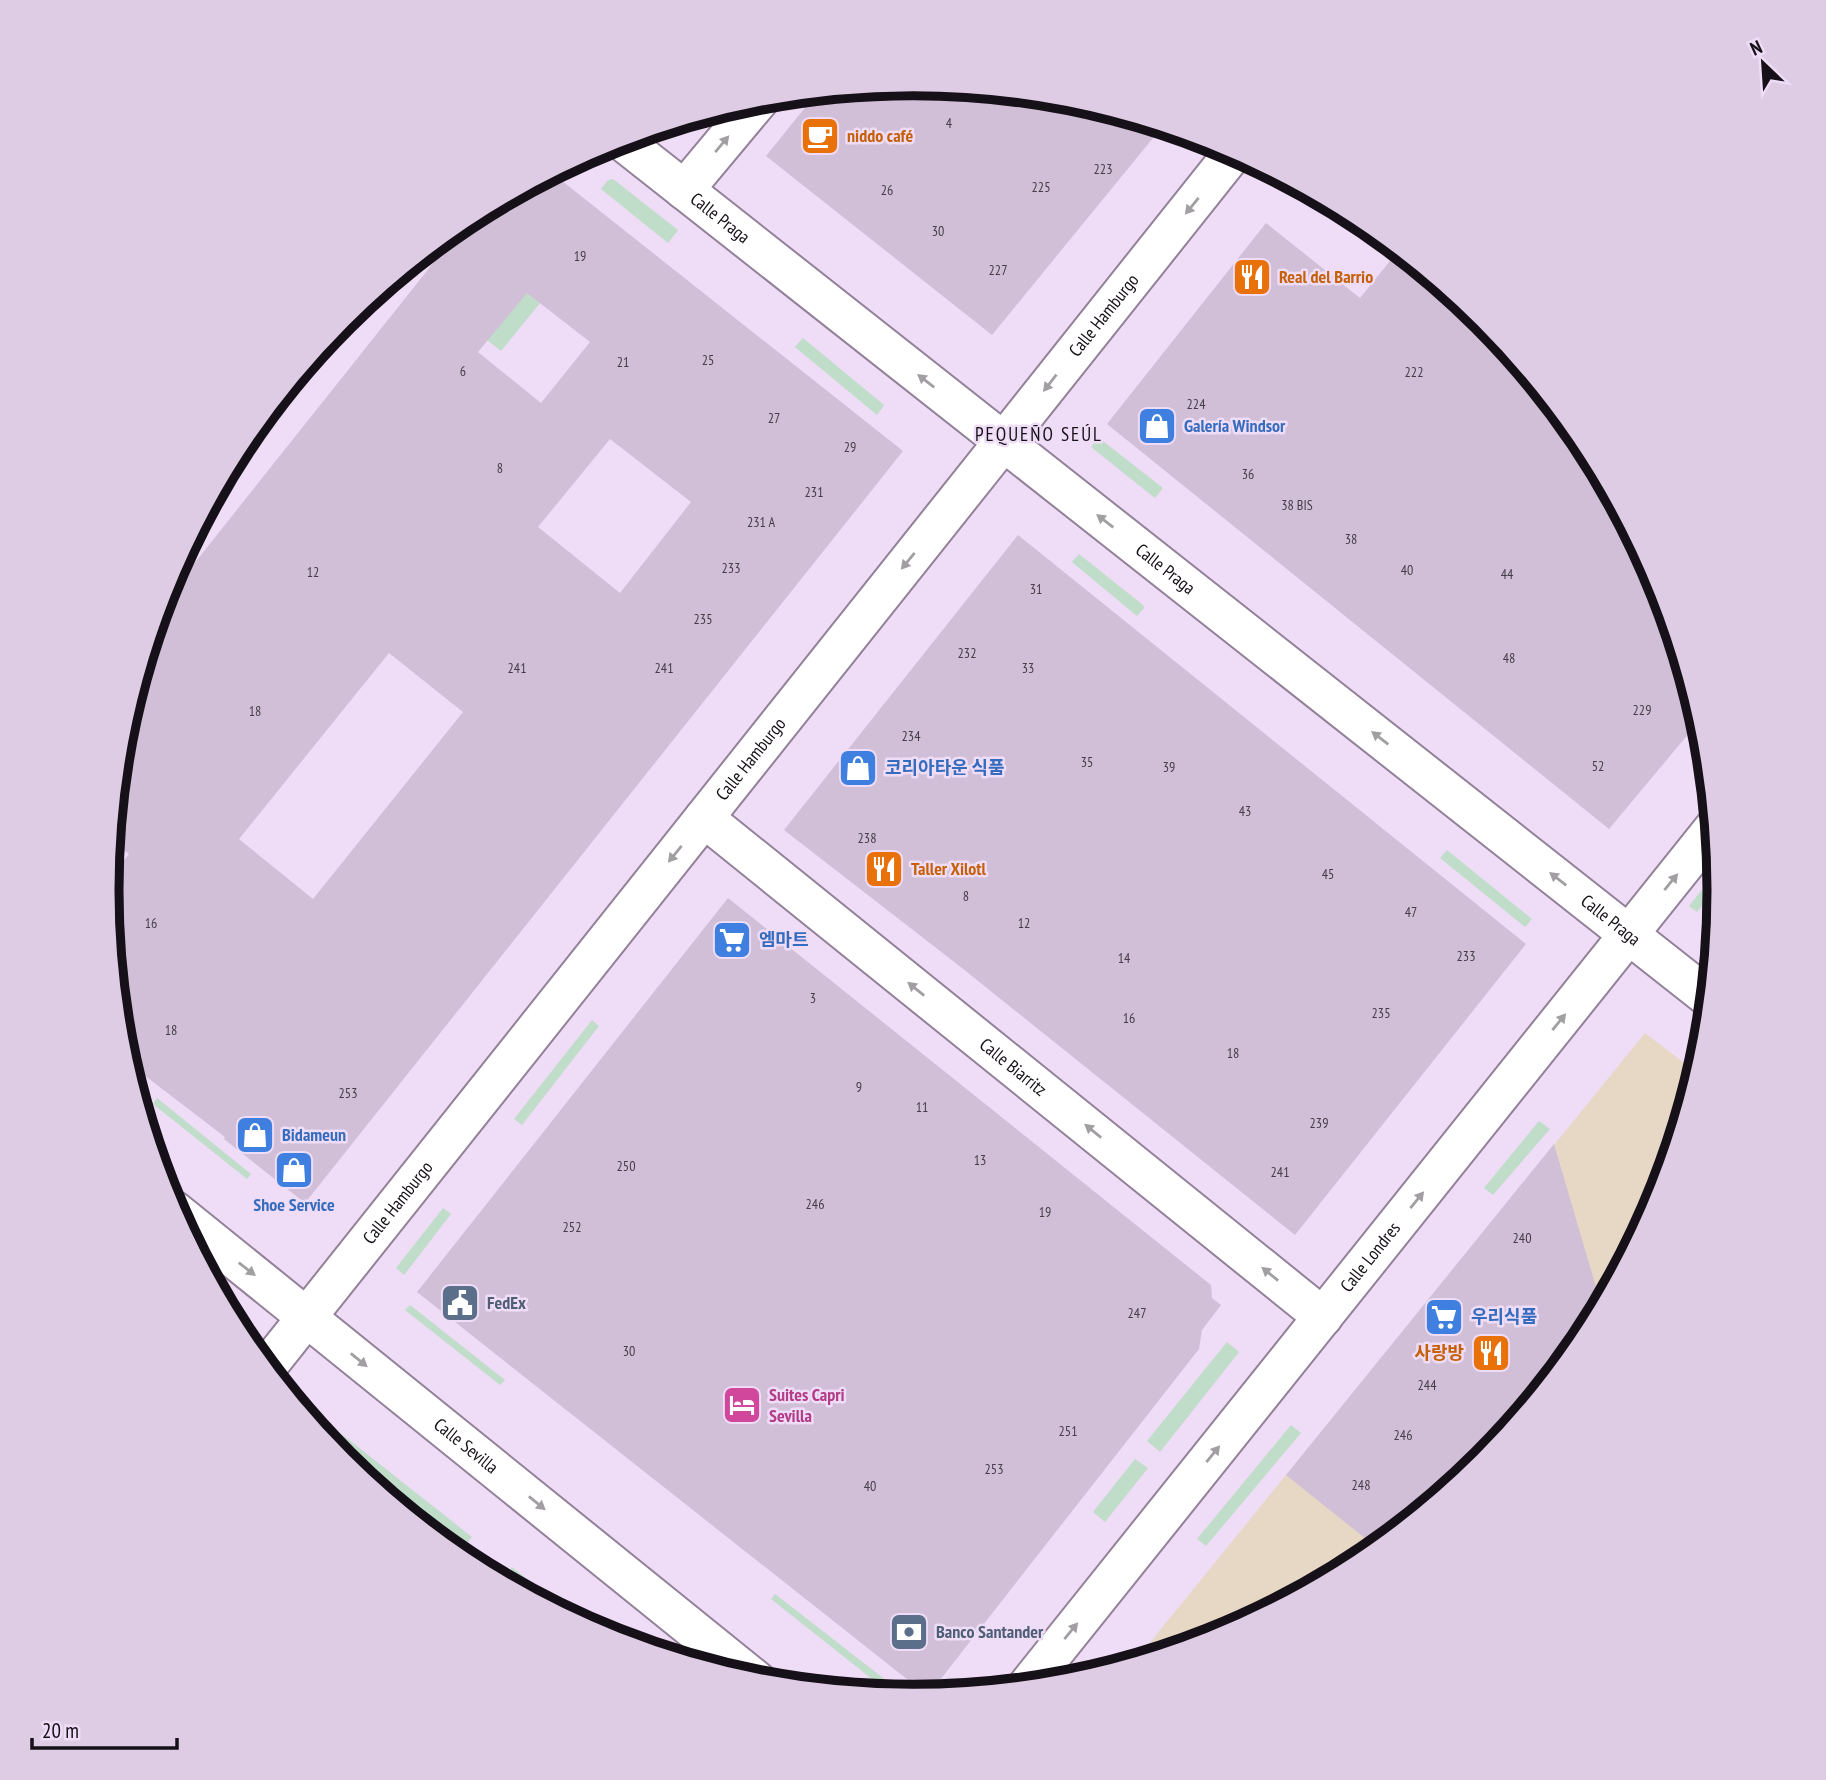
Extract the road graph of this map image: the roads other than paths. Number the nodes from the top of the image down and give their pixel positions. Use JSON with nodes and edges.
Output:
{"nodes":[{"id":1,"x":747,"y":114,"type":"edge"},
{"id":2,"x":631,"y":148,"type":"edge"},
{"id":3,"x":1227,"y":161,"type":"edge"},
{"id":4,"x":684,"y":190,"type":"junction"},
{"id":5,"x":1003,"y":442,"type":"junction"},
{"id":6,"x":704,"y":818,"type":"junction"},
{"id":7,"x":1705,"y":839,"type":"edge"},
{"id":8,"x":1629,"y":934,"type":"junction"},
{"id":9,"x":1700,"y":991,"type":"edge"},
{"id":10,"x":195,"y":1227,"type":"edge"},
{"id":11,"x":306,"y":1317,"type":"junction"},
{"id":12,"x":1323,"y":1317,"type":"junction"},
{"id":13,"x":273,"y":1359,"type":"edge"},
{"id":14,"x":734,"y":1663,"type":"edge"},
{"id":15,"x":1037,"y":1673,"type":"edge"}],
"edges":[{"from":4,"to":1,"type":"street","one_way":true},
{"from":2,"to":4,"type":"street","name":"Calle Praga"},
{"from":3,"to":5,"type":"street","name":"Calle Hamburgo","one_way":true},
{"from":5,"to":4,"type":"street","name":"Calle Praga","one_way":true},
{"from":5,"to":6,"type":"street","name":"Calle Hamburgo","one_way":true},
{"from":8,"to":5,"type":"street","name":"Calle Praga","one_way":true},
{"from":6,"to":11,"type":"street","name":"Calle Hamburgo","one_way":true},
{"from":12,"to":6,"type":"street","name":"Calle Biarritz","one_way":true},
{"from":8,"to":7,"type":"street","name":"Calle Londres","one_way":true},
{"from":8,"to":9,"type":"street","name":"Calle Praga"},
{"from":12,"to":8,"type":"street","name":"Calle Londres","one_way":true},
{"from":10,"to":11,"type":"street","name":"Calle Sevilla","one_way":true},
{"from":11,"to":13,"type":"street","name":"Calle Hamburgo"},
{"from":11,"to":14,"type":"street","name":"Calle Sevilla","one_way":true},
{"from":15,"to":12,"type":"street","name":"Calle Londres","one_way":true}]}
